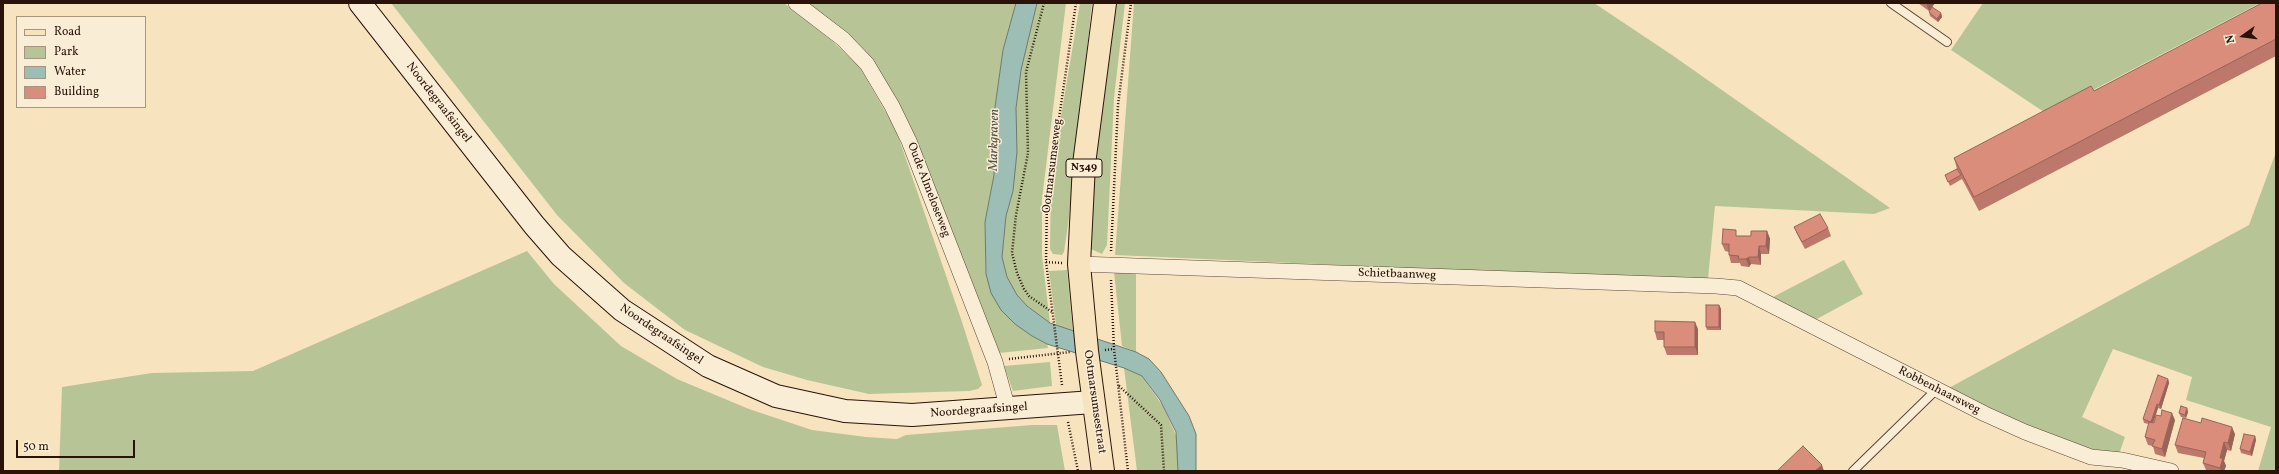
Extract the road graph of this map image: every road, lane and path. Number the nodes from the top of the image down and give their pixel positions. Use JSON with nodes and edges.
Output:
{"nodes":[{"id":1,"x":360,"y":3,"type":"edge"},
{"id":2,"x":796,"y":3,"type":"edge"},
{"id":3,"x":1044,"y":3,"type":"edge"},
{"id":4,"x":1076,"y":3,"type":"edge"},
{"id":5,"x":1105,"y":3,"type":"edge"},
{"id":6,"x":1131,"y":3,"type":"edge"},
{"id":7,"x":1891,"y":3,"type":"edge"},
{"id":8,"x":1948,"y":42,"type":"dead end"},
{"id":9,"x":1079,"y":264,"type":"junction"},
{"id":10,"x":1110,"y":266,"type":"junction"},
{"id":11,"x":1716,"y":286,"type":"joint"},
{"id":12,"x":1052,"y":312,"type":"junction"},
{"id":13,"x":995,"y":362,"type":"junction"},
{"id":14,"x":1118,"y":386,"type":"junction"},
{"id":15,"x":1937,"y":389,"type":"junction"},
{"id":16,"x":1094,"y":402,"type":"junction"},
{"id":17,"x":1008,"y":410,"type":"junction"},
{"id":18,"x":1103,"y":471,"type":"edge"},
{"id":19,"x":1128,"y":471,"type":"edge"},
{"id":20,"x":1164,"y":471,"type":"edge"},
{"id":21,"x":1853,"y":471,"type":"edge"},
{"id":22,"x":2171,"y":471,"type":"edge"}],
"edges":[{"from":1,"to":17,"type":"main road","name":"Noordegraafsingel"},
{"from":2,"to":13,"type":"street","name":"Oude Almeloseweg"},
{"from":3,"to":12,"type":"path"},
{"from":4,"to":12,"type":"path","name":"Ootmarsumseweg"},
{"from":5,"to":9,"type":"main road","number":"N349"},
{"from":6,"to":10,"type":"path"},
{"from":7,"to":8,"type":"lane"},
{"from":9,"to":10,"type":"street","name":"Schietbaanweg"},
{"from":9,"to":16,"type":"main road","name":"Ootmarsumsestraat","number":"N349"},
{"from":10,"to":11,"type":"street","name":"Schietbaanweg"},
{"from":10,"to":14,"type":"path","name":"Ootmarsumsestraat"},
{"from":11,"to":15,"type":"street","name":"Robbenhaarsweg"},
{"from":12,"to":13,"type":"path","name":"Ootmarsumseweg"},
{"from":13,"to":17,"type":"street","name":"Oude Almeloseweg"},
{"from":14,"to":19,"type":"path","name":"Ootmarsumsestraat"},
{"from":14,"to":20,"type":"path"},
{"from":15,"to":21,"type":"lane"},
{"from":15,"to":22,"type":"street","name":"Robbenhaarsweg"},
{"from":16,"to":17,"type":"main road","name":"Noordegraafsingel"},
{"from":16,"to":18,"type":"main road","name":"Ootmarsumsestraat","number":"N349"}]}
